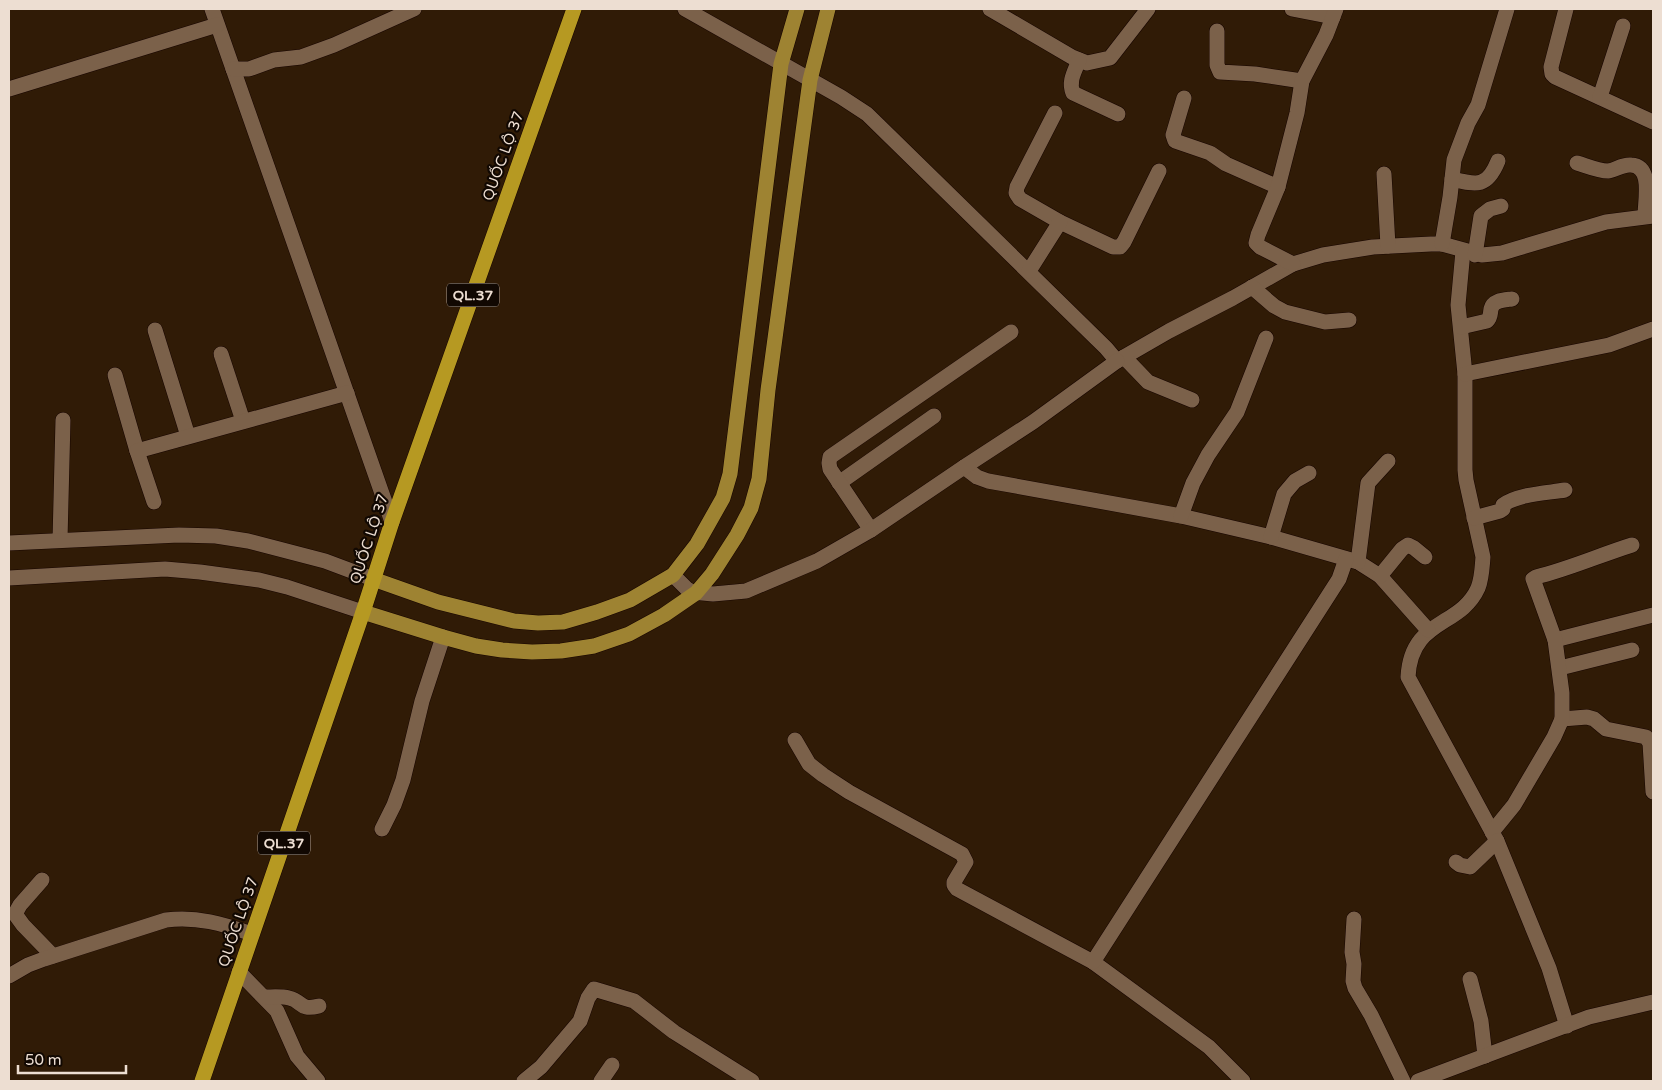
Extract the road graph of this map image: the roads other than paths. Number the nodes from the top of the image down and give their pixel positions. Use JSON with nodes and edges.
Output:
{"nodes":[{"id":1,"x":212,"y":9,"type":"edge"},
{"id":2,"x":414,"y":9,"type":"edge"},
{"id":3,"x":574,"y":9,"type":"edge"},
{"id":4,"x":685,"y":9,"type":"edge"},
{"id":5,"x":797,"y":9,"type":"edge"},
{"id":6,"x":828,"y":9,"type":"edge"},
{"id":7,"x":990,"y":9,"type":"edge"},
{"id":8,"x":1148,"y":9,"type":"edge"},
{"id":9,"x":1292,"y":9,"type":"edge"},
{"id":10,"x":1507,"y":9,"type":"edge"},
{"id":11,"x":1566,"y":9,"type":"edge"},
{"id":12,"x":1335,"y":13,"type":"edge"},
{"id":13,"x":217,"y":25,"type":"junction"},
{"id":14,"x":1623,"y":26,"type":"dead end"},
{"id":15,"x":1217,"y":31,"type":"dead end"},
{"id":16,"x":1079,"y":60,"type":"junction"},
{"id":17,"x":781,"y":64,"type":"junction"},
{"id":18,"x":233,"y":69,"type":"junction"},
{"id":19,"x":810,"y":80,"type":"junction"},
{"id":20,"x":1302,"y":81,"type":"junction"},
{"id":21,"x":9,"y":89,"type":"edge"},
{"id":22,"x":1600,"y":96,"type":"junction"},
{"id":23,"x":1184,"y":98,"type":"dead end"},
{"id":24,"x":1055,"y":113,"type":"dead end"},
{"id":25,"x":1118,"y":114,"type":"dead end"},
{"id":26,"x":1651,"y":117,"type":"edge"},
{"id":27,"x":1498,"y":161,"type":"dead end"},
{"id":28,"x":1577,"y":163,"type":"dead end"},
{"id":29,"x":1159,"y":172,"type":"dead end"},
{"id":30,"x":1384,"y":174,"type":"dead end"},
{"id":31,"x":1452,"y":179,"type":"junction"},
{"id":32,"x":1278,"y":187,"type":"junction"},
{"id":33,"x":1501,"y":206,"type":"dead end"},
{"id":34,"x":1649,"y":216,"type":"edge"},
{"id":35,"x":1060,"y":222,"type":"junction"},
{"id":36,"x":1442,"y":244,"type":"junction"},
{"id":37,"x":1388,"y":246,"type":"junction"},
{"id":38,"x":1469,"y":253,"type":"junction"},
{"id":39,"x":1293,"y":264,"type":"junction"},
{"id":40,"x":1030,"y":271,"type":"junction"},
{"id":41,"x":1252,"y":288,"type":"junction"},
{"id":42,"x":1512,"y":299,"type":"dead end"},
{"id":43,"x":1348,"y":320,"type":"dead end"},
{"id":44,"x":1462,"y":327,"type":"junction"},
{"id":45,"x":1653,"y":328,"type":"edge"},
{"id":46,"x":155,"y":330,"type":"dead end"},
{"id":47,"x":1011,"y":332,"type":"dead end"},
{"id":48,"x":1266,"y":338,"type":"dead end"},
{"id":49,"x":221,"y":354,"type":"dead end"},
{"id":50,"x":1120,"y":359,"type":"junction"},
{"id":51,"x":1465,"y":374,"type":"junction"},
{"id":52,"x":114,"y":375,"type":"dead end"},
{"id":53,"x":347,"y":393,"type":"junction"},
{"id":54,"x":1192,"y":400,"type":"dead end"},
{"id":55,"x":934,"y":416,"type":"dead end"},
{"id":56,"x":63,"y":420,"type":"dead end"},
{"id":57,"x":243,"y":421,"type":"junction"},
{"id":58,"x":188,"y":436,"type":"junction"},
{"id":59,"x":137,"y":450,"type":"junction"},
{"id":60,"x":1388,"y":461,"type":"dead end"},
{"id":61,"x":964,"y":467,"type":"junction"},
{"id":62,"x":1309,"y":473,"type":"dead end"},
{"id":63,"x":838,"y":483,"type":"junction"},
{"id":64,"x":1566,"y":490,"type":"dead end"},
{"id":65,"x":154,"y":502,"type":"dead end"},
{"id":66,"x":1181,"y":516,"type":"junction"},
{"id":67,"x":1474,"y":518,"type":"junction"},
{"id":68,"x":392,"y":522,"type":"junction"},
{"id":69,"x":871,"y":530,"type":"junction"},
{"id":70,"x":1271,"y":537,"type":"junction"},
{"id":71,"x":60,"y":540,"type":"junction"},
{"id":72,"x":9,"y":543,"type":"edge"},
{"id":73,"x":1632,"y":545,"type":"dead end"},
{"id":74,"x":1425,"y":557,"type":"dead end"},
{"id":75,"x":1352,"y":561,"type":"junction"},
{"id":76,"x":674,"y":576,"type":"junction"},
{"id":77,"x":1380,"y":576,"type":"junction"},
{"id":78,"x":9,"y":578,"type":"edge"},
{"id":79,"x":373,"y":580,"type":"junction"},
{"id":80,"x":691,"y":591,"type":"junction"},
{"id":81,"x":364,"y":608,"type":"junction"},
{"id":82,"x":1653,"y":615,"type":"edge"},
{"id":83,"x":1428,"y":630,"type":"junction"},
{"id":84,"x":443,"y":637,"type":"junction"},
{"id":85,"x":1555,"y":640,"type":"junction"},
{"id":86,"x":1632,"y":650,"type":"dead end"},
{"id":87,"x":1560,"y":668,"type":"junction"},
{"id":88,"x":1562,"y":719,"type":"junction"},
{"id":89,"x":795,"y":740,"type":"dead end"},
{"id":90,"x":1653,"y":792,"type":"edge"},
{"id":91,"x":382,"y":829,"type":"dead end"},
{"id":92,"x":1494,"y":836,"type":"junction"},
{"id":93,"x":1456,"y":862,"type":"dead end"},
{"id":94,"x":42,"y":880,"type":"dead end"},
{"id":95,"x":1354,"y":919,"type":"dead end"},
{"id":96,"x":252,"y":934,"type":"junction"},
{"id":97,"x":53,"y":956,"type":"junction"},
{"id":98,"x":1093,"y":962,"type":"junction"},
{"id":99,"x":239,"y":972,"type":"junction"},
{"id":100,"x":9,"y":976,"type":"edge"},
{"id":101,"x":1470,"y":979,"type":"dead end"},
{"id":102,"x":264,"y":997,"type":"junction"},
{"id":103,"x":1653,"y":1002,"type":"edge"},
{"id":104,"x":318,"y":1006,"type":"dead end"},
{"id":105,"x":1567,"y":1026,"type":"junction"},
{"id":106,"x":1485,"y":1056,"type":"junction"},
{"id":107,"x":612,"y":1065,"type":"dead end"},
{"id":108,"x":202,"y":1081,"type":"edge"},
{"id":109,"x":318,"y":1081,"type":"edge"},
{"id":110,"x":524,"y":1081,"type":"edge"},
{"id":111,"x":601,"y":1081,"type":"edge"},
{"id":112,"x":752,"y":1081,"type":"edge"},
{"id":113,"x":1243,"y":1081,"type":"edge"},
{"id":114,"x":1403,"y":1081,"type":"edge"},
{"id":115,"x":1418,"y":1081,"type":"edge"}],
"edges":[{"from":1,"to":13,"type":"street"},
{"from":2,"to":18,"type":"street"},
{"from":3,"to":68,"type":"highway","name":"QUỐC LỘ 37","number":"QL.37"},
{"from":4,"to":17,"type":"street"},
{"from":5,"to":17,"type":"main road"},
{"from":6,"to":19,"type":"main road"},
{"from":7,"to":16,"type":"street"},
{"from":8,"to":16,"type":"street"},
{"from":9,"to":12,"type":"street"},
{"from":10,"to":31,"type":"street"},
{"from":11,"to":22,"type":"street"},
{"from":12,"to":20,"type":"street"},
{"from":13,"to":18,"type":"street"},
{"from":13,"to":21,"type":"street"},
{"from":14,"to":22,"type":"street"},
{"from":15,"to":20,"type":"street"},
{"from":16,"to":25,"type":"street"},
{"from":17,"to":19,"type":"street"},
{"from":17,"to":76,"type":"main road"},
{"from":18,"to":53,"type":"street"},
{"from":19,"to":40,"type":"street"},
{"from":19,"to":80,"type":"main road"},
{"from":20,"to":32,"type":"street"},
{"from":22,"to":26,"type":"street"},
{"from":23,"to":32,"type":"street"},
{"from":24,"to":35,"type":"street"},
{"from":27,"to":31,"type":"street"},
{"from":28,"to":34,"type":"street"},
{"from":29,"to":35,"type":"street"},
{"from":30,"to":37,"type":"street"},
{"from":31,"to":36,"type":"street"},
{"from":32,"to":39,"type":"street"},
{"from":33,"to":38,"type":"street"},
{"from":34,"to":38,"type":"street"},
{"from":35,"to":40,"type":"street"},
{"from":36,"to":37,"type":"street"},
{"from":36,"to":38,"type":"street"},
{"from":37,"to":39,"type":"street"},
{"from":38,"to":44,"type":"street"},
{"from":39,"to":41,"type":"street"},
{"from":40,"to":50,"type":"street"},
{"from":41,"to":43,"type":"street"},
{"from":41,"to":50,"type":"street"},
{"from":42,"to":44,"type":"street"},
{"from":44,"to":51,"type":"street"},
{"from":45,"to":51,"type":"street"},
{"from":46,"to":58,"type":"street"},
{"from":47,"to":63,"type":"street"},
{"from":48,"to":66,"type":"street"},
{"from":49,"to":57,"type":"street"},
{"from":50,"to":54,"type":"street"},
{"from":50,"to":61,"type":"street"},
{"from":51,"to":67,"type":"street"},
{"from":52,"to":59,"type":"street"},
{"from":53,"to":57,"type":"street"},
{"from":53,"to":68,"type":"street"},
{"from":55,"to":63,"type":"street"},
{"from":56,"to":71,"type":"street"},
{"from":57,"to":58,"type":"street"},
{"from":58,"to":59,"type":"street"},
{"from":59,"to":65,"type":"street"},
{"from":60,"to":75,"type":"street"},
{"from":61,"to":66,"type":"street"},
{"from":61,"to":69,"type":"street"},
{"from":62,"to":70,"type":"street"},
{"from":63,"to":69,"type":"street"},
{"from":64,"to":67,"type":"street"},
{"from":66,"to":70,"type":"street"},
{"from":67,"to":83,"type":"street"},
{"from":68,"to":79,"type":"highway","name":"QUỐC LỘ 37","number":"QL.37"},
{"from":69,"to":80,"type":"street"},
{"from":70,"to":75,"type":"street"},
{"from":71,"to":72,"type":"street"},
{"from":71,"to":79,"type":"street"},
{"from":73,"to":85,"type":"street"},
{"from":74,"to":77,"type":"street"},
{"from":75,"to":77,"type":"street"},
{"from":75,"to":98,"type":"street"},
{"from":76,"to":79,"type":"main road"},
{"from":76,"to":80,"type":"street"},
{"from":77,"to":83,"type":"street"},
{"from":78,"to":81,"type":"street"},
{"from":79,"to":81,"type":"highway","name":"QUỐC LỘ 37","number":"QL.37"},
{"from":80,"to":84,"type":"main road"},
{"from":81,"to":84,"type":"main road"},
{"from":81,"to":96,"type":"highway","name":"QUỐC LỘ 37","number":"QL.37"},
{"from":82,"to":85,"type":"street"},
{"from":83,"to":92,"type":"street"},
{"from":84,"to":91,"type":"street"},
{"from":85,"to":87,"type":"street"},
{"from":86,"to":87,"type":"street"},
{"from":87,"to":88,"type":"street"},
{"from":88,"to":90,"type":"street"},
{"from":88,"to":92,"type":"street"},
{"from":89,"to":98,"type":"street"},
{"from":92,"to":93,"type":"street"},
{"from":92,"to":105,"type":"street"},
{"from":94,"to":97,"type":"street"},
{"from":95,"to":114,"type":"street"},
{"from":96,"to":97,"type":"street"},
{"from":96,"to":99,"type":"highway","name":"QUỐC LỘ 37","number":"QL.37"},
{"from":97,"to":100,"type":"street"},
{"from":98,"to":113,"type":"street"},
{"from":99,"to":102,"type":"street"},
{"from":99,"to":108,"type":"highway","name":"QUỐC LỘ 37","number":"QL.37"},
{"from":101,"to":106,"type":"street"},
{"from":102,"to":104,"type":"street"},
{"from":102,"to":109,"type":"street"},
{"from":103,"to":105,"type":"street"},
{"from":105,"to":106,"type":"street"},
{"from":106,"to":115,"type":"street"},
{"from":107,"to":111,"type":"street"},
{"from":110,"to":112,"type":"street"}]}
